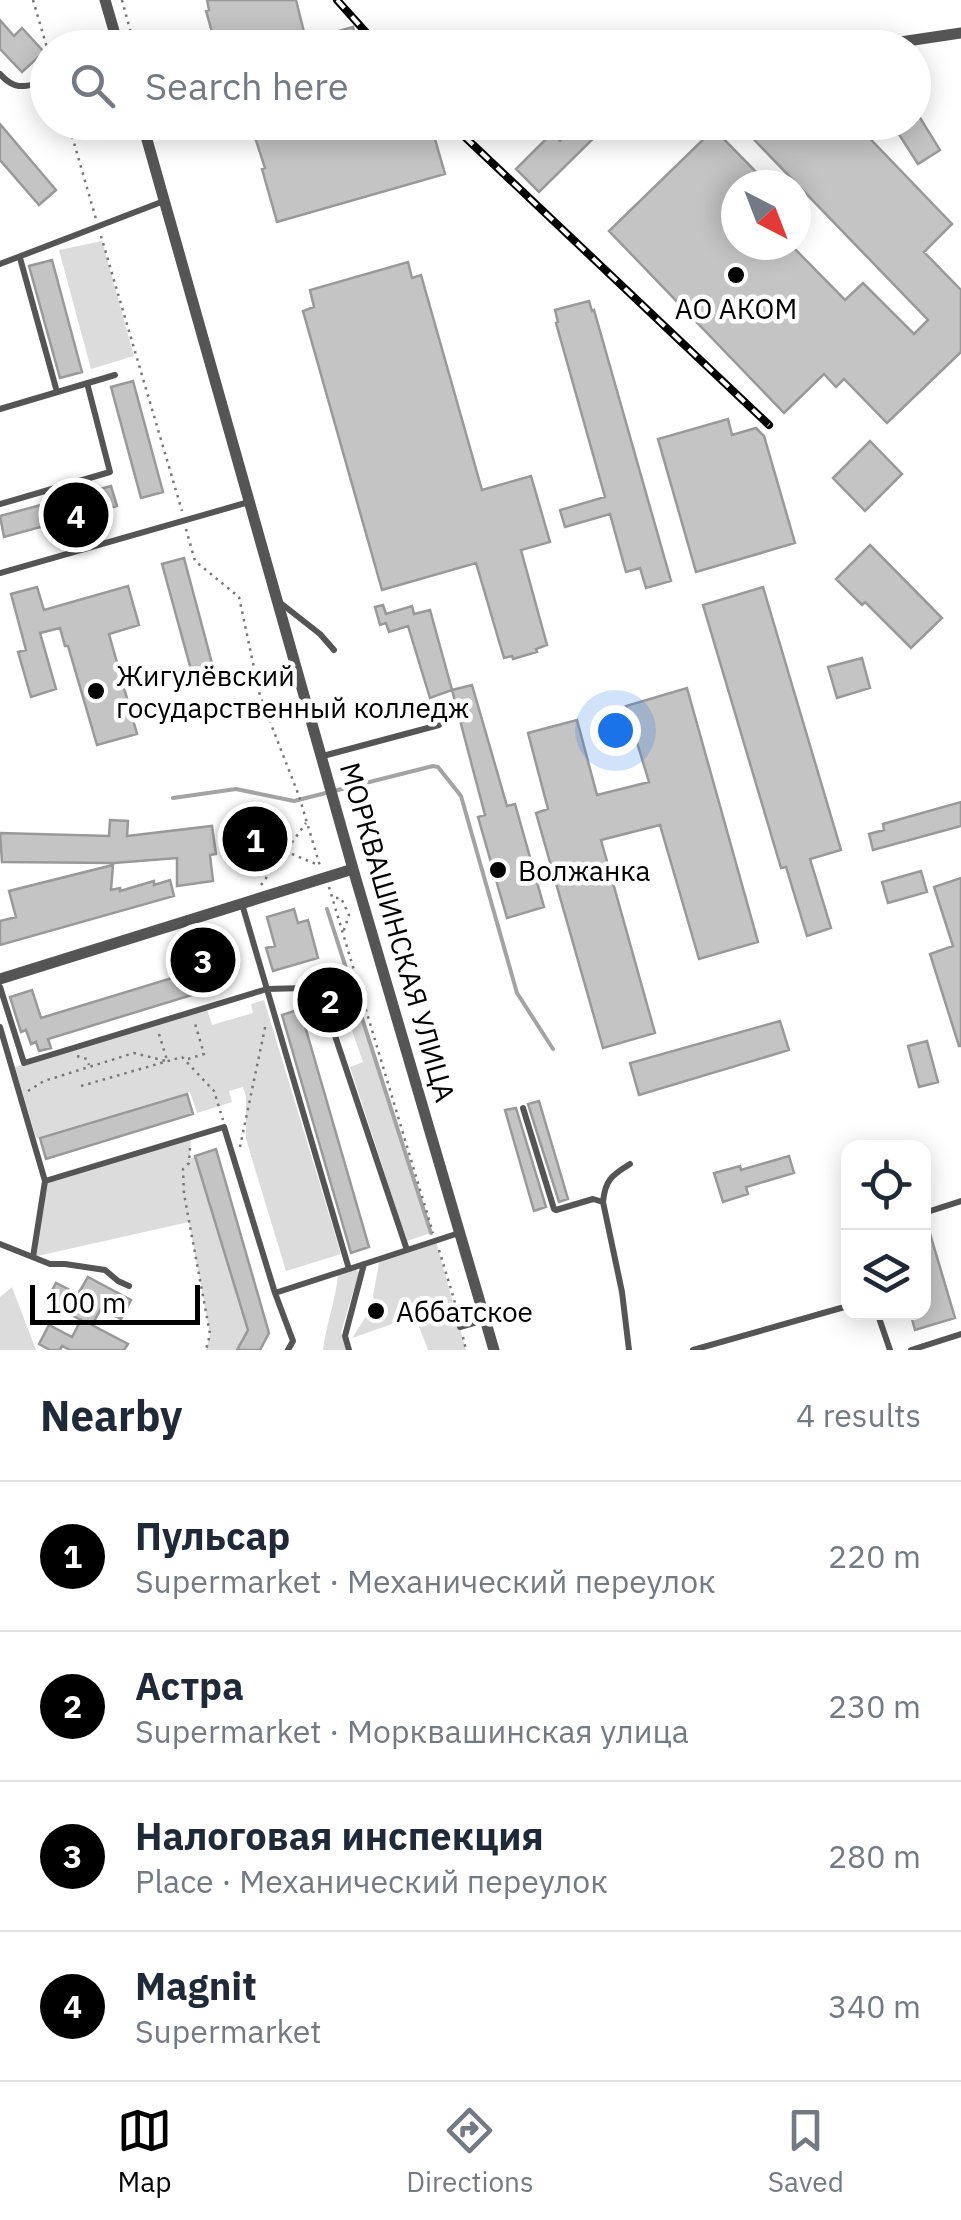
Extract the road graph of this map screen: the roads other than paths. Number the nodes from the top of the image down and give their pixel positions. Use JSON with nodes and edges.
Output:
{"nodes":[{"id":1,"x":106,"y":0,"type":"edge"},
{"id":2,"x":114,"y":30,"type":"edge"},
{"id":3,"x":961,"y":33,"type":"edge"},
{"id":4,"x":931,"y":37,"type":"edge"},
{"id":5,"x":0,"y":74,"type":"edge"},
{"id":6,"x":30,"y":85,"type":"edge"},
{"id":7,"x":147,"y":140,"type":"edge"},
{"id":8,"x":165,"y":201,"type":"junction"},
{"id":9,"x":20,"y":258,"type":"junction"},
{"id":10,"x":0,"y":264,"type":"edge"},
{"id":11,"x":115,"y":375,"type":"dead end"},
{"id":12,"x":87,"y":383,"type":"junction"},
{"id":13,"x":57,"y":392,"type":"junction"},
{"id":14,"x":0,"y":409,"type":"edge"},
{"id":15,"x":250,"y":502,"type":"junction"},
{"id":16,"x":0,"y":504,"type":"edge"},
{"id":17,"x":0,"y":573,"type":"edge"},
{"id":18,"x":277,"y":600,"type":"junction"},
{"id":19,"x":334,"y":650,"type":"dead end"},
{"id":20,"x":439,"y":725,"type":"dead end"},
{"id":21,"x":322,"y":756,"type":"junction"},
{"id":22,"x":353,"y":869,"type":"junction"},
{"id":23,"x":246,"y":902,"type":"junction"},
{"id":24,"x":0,"y":983,"type":"edge"},
{"id":25,"x":267,"y":989,"type":"junction"},
{"id":26,"x":0,"y":1027,"type":"edge"},
{"id":27,"x":523,"y":1108,"type":"dead end"},
{"id":28,"x":630,"y":1164,"type":"dead end"},
{"id":29,"x":45,"y":1181,"type":"junction"},
{"id":30,"x":961,"y":1201,"type":"edge"},
{"id":31,"x":603,"y":1202,"type":"junction"},
{"id":32,"x":931,"y":1212,"type":"edge"},
{"id":33,"x":459,"y":1233,"type":"junction"},
{"id":34,"x":0,"y":1244,"type":"edge"},
{"id":35,"x":407,"y":1250,"type":"junction"},
{"id":36,"x":33,"y":1258,"type":"junction"},
{"id":37,"x":364,"y":1263,"type":"junction"},
{"id":38,"x":349,"y":1269,"type":"junction"},
{"id":39,"x":129,"y":1286,"type":"dead end"},
{"id":40,"x":276,"y":1293,"type":"junction"},
{"id":41,"x":841,"y":1308,"type":"edge"},
{"id":42,"x":485,"y":1320,"type":"junction"},
{"id":43,"x":880,"y":1320,"type":"edge"},
{"id":44,"x":460,"y":1327,"type":"road end"},
{"id":45,"x":961,"y":1334,"type":"edge"},
{"id":46,"x":288,"y":1350,"type":"edge"},
{"id":47,"x":349,"y":1350,"type":"edge"},
{"id":48,"x":494,"y":1350,"type":"edge"},
{"id":49,"x":628,"y":1350,"type":"edge"},
{"id":50,"x":693,"y":1350,"type":"edge"},
{"id":51,"x":890,"y":1350,"type":"edge"},
{"id":52,"x":911,"y":1350,"type":"edge"}],
"edges":[{"from":1,"to":2,"type":"street"},
{"from":3,"to":4,"type":"street"},
{"from":5,"to":6,"type":"lane"},
{"from":7,"to":8,"type":"street","name":"МОРКВАШИНСКАЯ УЛИЦА"},
{"from":8,"to":9,"type":"lane"},
{"from":8,"to":15,"type":"street","name":"МОРКВАШИНСКАЯ УЛИЦА"},
{"from":9,"to":10,"type":"lane"},
{"from":9,"to":13,"type":"lane"},
{"from":11,"to":12,"type":"lane"},
{"from":12,"to":13,"type":"lane"},
{"from":12,"to":16,"type":"lane"},
{"from":13,"to":14,"type":"lane"},
{"from":15,"to":17,"type":"lane"},
{"from":15,"to":18,"type":"street","name":"МОРКВАШИНСКАЯ УЛИЦА"},
{"from":18,"to":19,"type":"lane"},
{"from":18,"to":21,"type":"street","name":"МОРКВАШИНСКАЯ УЛИЦА"},
{"from":20,"to":21,"type":"lane"},
{"from":21,"to":22,"type":"street","name":"МОРКВАШИНСКАЯ УЛИЦА"},
{"from":22,"to":23,"type":"street"},
{"from":22,"to":33,"type":"street","name":"МОРКВАШИНСКАЯ УЛИЦА"},
{"from":23,"to":24,"type":"street"},
{"from":23,"to":25,"type":"lane"},
{"from":24,"to":25,"type":"lane"},
{"from":25,"to":35,"type":"lane"},
{"from":25,"to":38,"type":"lane"},
{"from":26,"to":29,"type":"lane"},
{"from":27,"to":31,"type":"lane"},
{"from":28,"to":31,"type":"lane"},
{"from":29,"to":36,"type":"lane"},
{"from":29,"to":40,"type":"lane"},
{"from":30,"to":32,"type":"lane"},
{"from":31,"to":49,"type":"lane"},
{"from":33,"to":35,"type":"lane"},
{"from":33,"to":42,"type":"street","name":"МОРКВАШИНСКАЯ УЛИЦА"},
{"from":34,"to":36,"type":"lane"},
{"from":35,"to":37,"type":"lane"},
{"from":36,"to":39,"type":"lane"},
{"from":37,"to":38,"type":"lane"},
{"from":37,"to":47,"type":"lane"},
{"from":38,"to":40,"type":"lane"},
{"from":40,"to":46,"type":"lane"},
{"from":41,"to":50,"type":"lane"},
{"from":42,"to":44,"type":"lane"},
{"from":42,"to":48,"type":"street","name":"МОРКВАШИНСКАЯ УЛИЦА"},
{"from":43,"to":51,"type":"lane"},
{"from":45,"to":52,"type":"lane"}]}
